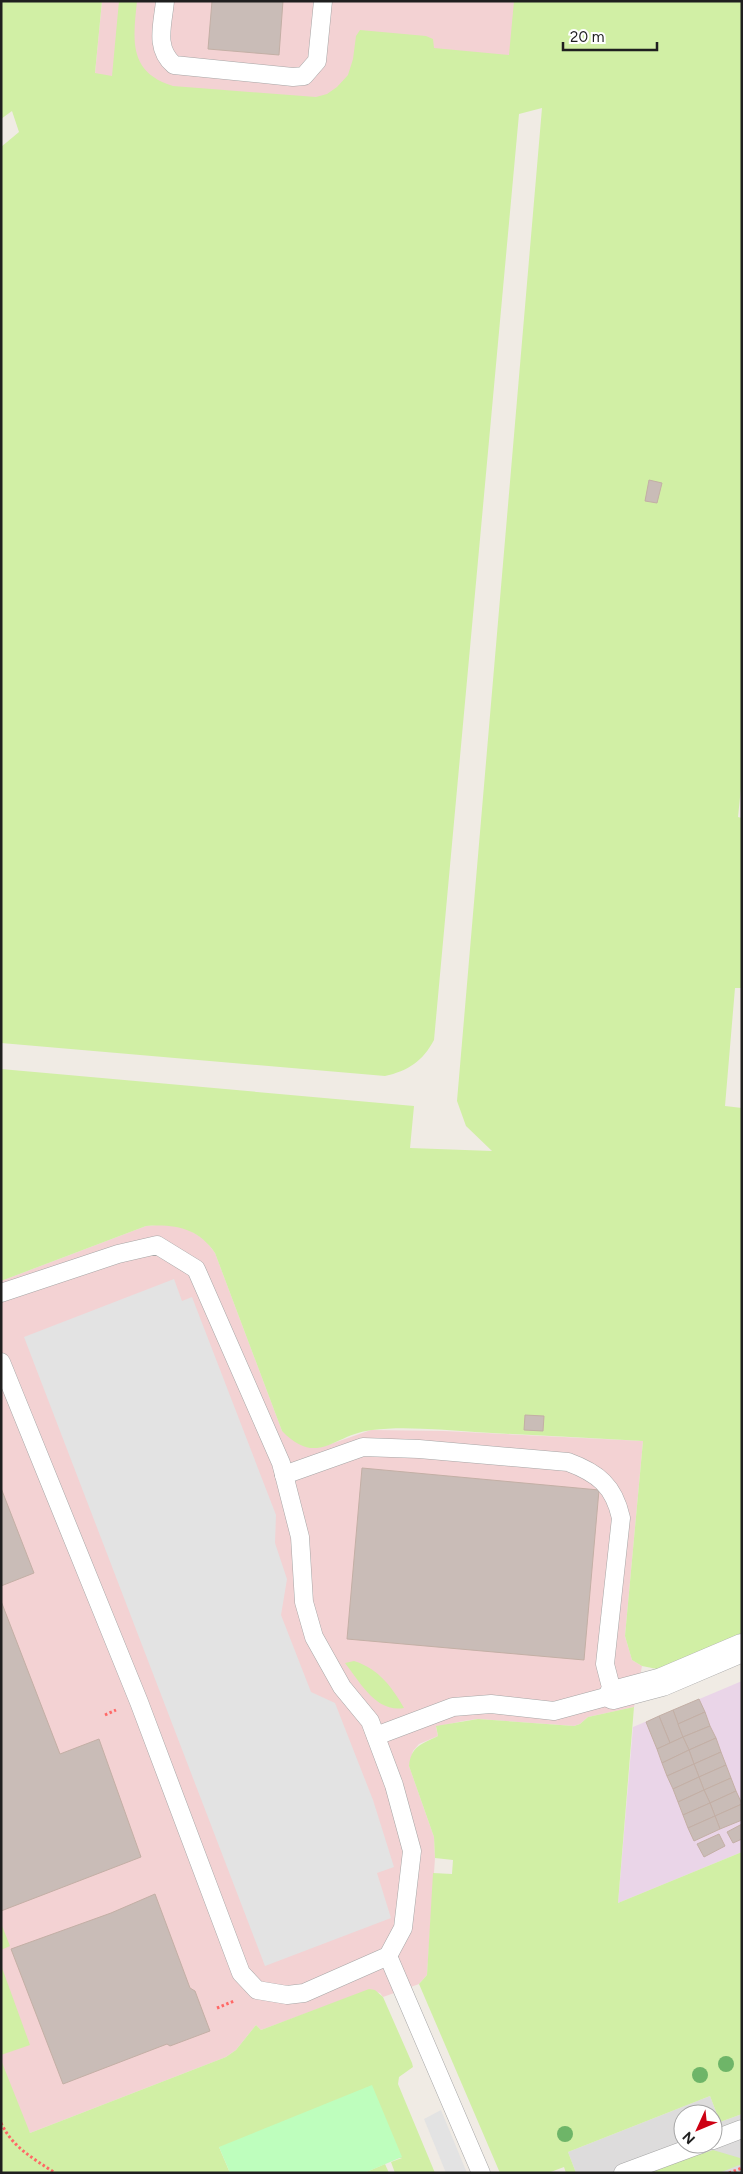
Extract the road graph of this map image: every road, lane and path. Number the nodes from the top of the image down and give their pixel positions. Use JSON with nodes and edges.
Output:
{"nodes":[{"id":1,"x":165,"y":1,"type":"edge"},
{"id":2,"x":323,"y":1,"type":"edge"},
{"id":3,"x":1,"y":1294,"type":"edge"},
{"id":4,"x":1,"y":1362,"type":"edge"},
{"id":5,"x":284,"y":1475,"type":"junction"},
{"id":6,"x":742,"y":1648,"type":"edge"},
{"id":7,"x":613,"y":1695,"type":"junction"},
{"id":8,"x":376,"y":1736,"type":"junction"},
{"id":9,"x":388,"y":1956,"type":"junction"},
{"id":10,"x":1,"y":2123,"type":"edge"},
{"id":11,"x":741,"y":2131,"type":"edge"},
{"id":12,"x":723,"y":2137,"type":"edge"},
{"id":13,"x":674,"y":2154,"type":"edge"},
{"id":14,"x":742,"y":2168,"type":"edge"},
{"id":15,"x":55,"y":2173,"type":"edge"},
{"id":16,"x":481,"y":2173,"type":"edge"},
{"id":17,"x":624,"y":2173,"type":"edge"},
{"id":18,"x":729,"y":2173,"type":"edge"}],
"edges":[{"from":1,"to":2,"type":"lane"},
{"from":3,"to":5,"type":"lane"},
{"from":4,"to":9,"type":"lane"},
{"from":5,"to":7,"type":"lane"},
{"from":5,"to":8,"type":"lane"},
{"from":6,"to":7,"type":"street"},
{"from":7,"to":8,"type":"lane"},
{"from":8,"to":9,"type":"lane"},
{"from":9,"to":16,"type":"lane"},
{"from":10,"to":15,"type":"path"},
{"from":11,"to":12,"type":"lane"},
{"from":13,"to":17,"type":"lane"},
{"from":14,"to":18,"type":"path"}]}
